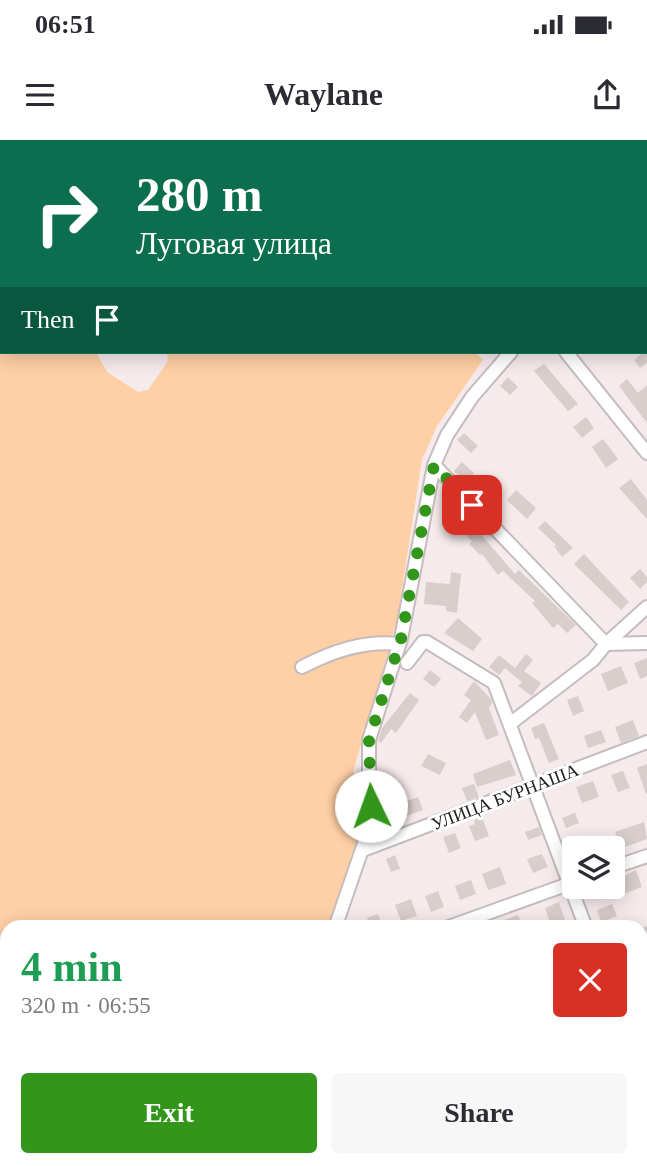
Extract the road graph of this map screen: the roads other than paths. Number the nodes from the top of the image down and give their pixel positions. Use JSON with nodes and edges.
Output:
{"nodes":[{"id":1,"x":503,"y":354,"type":"edge"},
{"id":2,"x":568,"y":354,"type":"edge"},
{"id":3,"x":647,"y":453,"type":"edge"},
{"id":4,"x":434,"y":465,"type":"junction"},
{"id":5,"x":647,"y":607,"type":"edge"},
{"id":6,"x":647,"y":643,"type":"edge"},
{"id":7,"x":399,"y":644,"type":"junction"},
{"id":8,"x":606,"y":645,"type":"junction"},
{"id":9,"x":407,"y":663,"type":"dead end"},
{"id":10,"x":302,"y":667,"type":"dead end"},
{"id":11,"x":510,"y":723,"type":"junction"},
{"id":12,"x":647,"y":742,"type":"edge"},
{"id":13,"x":534,"y":787,"type":"junction"},
{"id":14,"x":363,"y":850,"type":"junction"},
{"id":15,"x":647,"y":856,"type":"edge"},
{"id":16,"x":562,"y":858,"type":"edge"},
{"id":17,"x":625,"y":864,"type":"edge"},
{"id":18,"x":562,"y":887,"type":"edge"},
{"id":19,"x":577,"y":899,"type":"edge"},
{"id":20,"x":338,"y":920,"type":"edge"},
{"id":21,"x":468,"y":920,"type":"edge"},
{"id":22,"x":584,"y":920,"type":"edge"}],
"edges":[{"from":1,"to":4,"type":"street"},
{"from":2,"to":3,"type":"street"},
{"from":4,"to":7,"type":"street"},
{"from":4,"to":8,"type":"street"},
{"from":5,"to":8,"type":"street"},
{"from":6,"to":8,"type":"street"},
{"from":7,"to":10,"type":"street"},
{"from":7,"to":14,"type":"street"},
{"from":8,"to":11,"type":"street"},
{"from":9,"to":11,"type":"street"},
{"from":11,"to":13,"type":"street"},
{"from":12,"to":13,"type":"street","name":"УЛИЦА БУРНАША"},
{"from":13,"to":14,"type":"street","name":"УЛИЦА БУРНАША"},
{"from":13,"to":16,"type":"street"},
{"from":14,"to":20,"type":"street"},
{"from":15,"to":17,"type":"street"},
{"from":18,"to":21,"type":"street"},
{"from":19,"to":22,"type":"street"}]}
